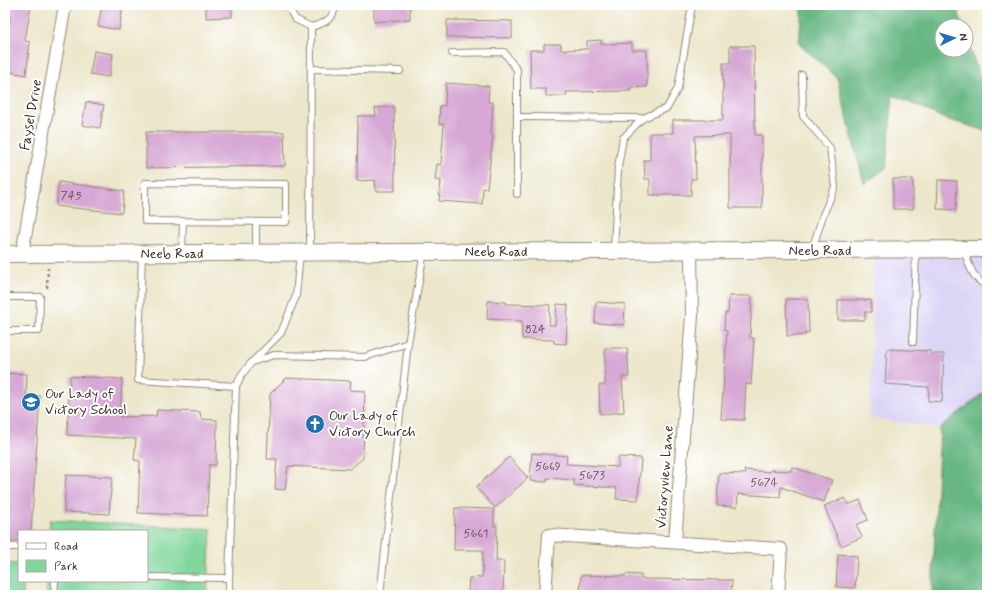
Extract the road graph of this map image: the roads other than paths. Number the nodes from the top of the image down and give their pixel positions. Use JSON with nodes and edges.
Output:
{"nodes":[{"id":1,"x":65,"y":5,"type":"edge"},
{"id":2,"x":287,"y":5,"type":"edge"},
{"id":3,"x":335,"y":5,"type":"edge"},
{"id":4,"x":692,"y":5,"type":"edge"},
{"id":5,"x":311,"y":27,"type":"junction"},
{"id":6,"x":452,"y":53,"type":"dead end"},
{"id":7,"x":311,"y":69,"type":"junction"},
{"id":8,"x":400,"y":71,"type":"dead end"},
{"id":9,"x":802,"y":75,"type":"dead end"},
{"id":10,"x":518,"y":117,"type":"junction"},
{"id":11,"x":643,"y":118,"type":"junction"},
{"id":12,"x":517,"y":194,"type":"dead end"},
{"id":13,"x":183,"y":221,"type":"junction"},
{"id":14,"x":256,"y":222,"type":"junction"},
{"id":15,"x":963,"y":249,"type":"junction"},
{"id":16,"x":987,"y":249,"type":"edge"},
{"id":17,"x":916,"y":250,"type":"junction"},
{"id":18,"x":812,"y":251,"type":"junction"},
{"id":19,"x":424,"y":252,"type":"junction"},
{"id":20,"x":614,"y":252,"type":"junction"},
{"id":21,"x":691,"y":252,"type":"junction"},
{"id":22,"x":256,"y":253,"type":"junction"},
{"id":23,"x":305,"y":253,"type":"junction"},
{"id":24,"x":5,"y":254,"type":"edge"},
{"id":25,"x":22,"y":254,"type":"junction"},
{"id":26,"x":142,"y":254,"type":"junction"},
{"id":27,"x":182,"y":254,"type":"junction"},
{"id":28,"x":987,"y":285,"type":"edge"},
{"id":29,"x":5,"y":297,"type":"edge"},
{"id":30,"x":5,"y":331,"type":"edge"},
{"id":31,"x":912,"y":342,"type":"dead end"},
{"id":32,"x":408,"y":343,"type":"junction"},
{"id":33,"x":252,"y":362,"type":"junction"},
{"id":34,"x":236,"y":386,"type":"junction"},
{"id":35,"x":675,"y":542,"type":"junction"},
{"id":36,"x":5,"y":547,"type":"edge"},
{"id":37,"x":18,"y":547,"type":"edge"},
{"id":38,"x":148,"y":577,"type":"edge"},
{"id":39,"x":229,"y":578,"type":"junction"},
{"id":40,"x":55,"y":582,"type":"edge"},
{"id":41,"x":54,"y":595,"type":"edge"},
{"id":42,"x":229,"y":595,"type":"edge"},
{"id":43,"x":380,"y":595,"type":"edge"},
{"id":44,"x":545,"y":595,"type":"edge"},
{"id":45,"x":778,"y":595,"type":"edge"}],
"edges":[{"from":1,"to":25,"type":"street","name":"Faysel Drive"},
{"from":2,"to":5,"type":"lane"},
{"from":3,"to":5,"type":"lane"},
{"from":4,"to":11,"type":"lane"},
{"from":5,"to":7,"type":"lane"},
{"from":6,"to":10,"type":"lane"},
{"from":7,"to":8,"type":"lane"},
{"from":7,"to":23,"type":"lane"},
{"from":9,"to":18,"type":"lane"},
{"from":10,"to":11,"type":"lane"},
{"from":10,"to":12,"type":"lane"},
{"from":11,"to":20,"type":"lane"},
{"from":13,"to":14,"type":"lane"},
{"from":13,"to":14,"type":"lane"},
{"from":13,"to":27,"type":"lane"},
{"from":14,"to":22,"type":"lane"},
{"from":15,"to":16,"type":"street","name":"Neeb Road"},
{"from":15,"to":17,"type":"street","name":"Neeb Road"},
{"from":15,"to":28,"type":"lane"},
{"from":17,"to":18,"type":"street","name":"Neeb Road"},
{"from":17,"to":31,"type":"lane"},
{"from":18,"to":21,"type":"street","name":"Neeb Road"},
{"from":19,"to":20,"type":"street","name":"Neeb Road"},
{"from":19,"to":23,"type":"street","name":"Neeb Road"},
{"from":19,"to":32,"type":"lane"},
{"from":20,"to":21,"type":"street","name":"Neeb Road"},
{"from":21,"to":35,"type":"street","name":"Victoryview Lane"},
{"from":22,"to":23,"type":"street","name":"Neeb Road"},
{"from":22,"to":27,"type":"street","name":"Neeb Road"},
{"from":23,"to":33,"type":"lane"},
{"from":24,"to":25,"type":"street","name":"Neeb Road"},
{"from":25,"to":26,"type":"street","name":"Neeb Road"},
{"from":26,"to":27,"type":"street","name":"Neeb Road"},
{"from":26,"to":34,"type":"lane"},
{"from":29,"to":30,"type":"lane"},
{"from":32,"to":33,"type":"lane"},
{"from":32,"to":43,"type":"lane"},
{"from":33,"to":34,"type":"lane"},
{"from":34,"to":39,"type":"lane"},
{"from":35,"to":44,"type":"street","name":"Victoryview Lane"},
{"from":35,"to":45,"type":"street"},
{"from":36,"to":37,"type":"lane"},
{"from":38,"to":39,"type":"lane"},
{"from":39,"to":42,"type":"lane"},
{"from":40,"to":41,"type":"lane"}]}
